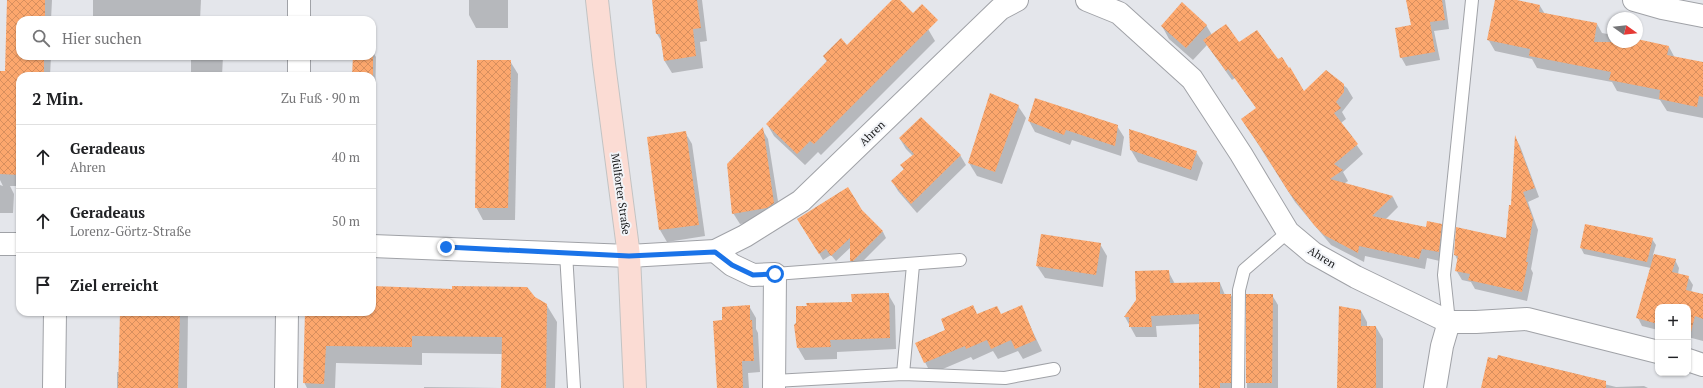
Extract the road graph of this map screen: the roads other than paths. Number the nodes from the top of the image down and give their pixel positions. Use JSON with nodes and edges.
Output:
{"nodes":[{"id":1,"x":299,"y":0,"type":"edge"},
{"id":2,"x":597,"y":0,"type":"edge"},
{"id":3,"x":1017,"y":0,"type":"edge"},
{"id":4,"x":1087,"y":0,"type":"edge"},
{"id":5,"x":1472,"y":0,"type":"edge"},
{"id":6,"x":1634,"y":0,"type":"edge"},
{"id":7,"x":299,"y":16,"type":"edge"},
{"id":8,"x":1703,"y":16,"type":"edge"},
{"id":9,"x":299,"y":60,"type":"edge"},
{"id":10,"x":299,"y":72,"type":"edge"},
{"id":11,"x":1288,"y":232,"type":"junction"},
{"id":12,"x":0,"y":244,"type":"edge"},
{"id":13,"x":16,"y":244,"type":"edge"},
{"id":14,"x":376,"y":246,"type":"edge"},
{"id":15,"x":715,"y":252,"type":"junction"},
{"id":16,"x":566,"y":253,"type":"junction"},
{"id":17,"x":629,"y":256,"type":"junction"},
{"id":18,"x":960,"y":260,"type":"dead end"},
{"id":19,"x":913,"y":265,"type":"junction"},
{"id":20,"x":775,"y":274,"type":"junction"},
{"id":21,"x":55,"y":316,"type":"edge"},
{"id":22,"x":287,"y":316,"type":"edge"},
{"id":23,"x":1450,"y":322,"type":"junction"},
{"id":24,"x":1655,"y":351,"type":"edge"},
{"id":25,"x":1691,"y":361,"type":"edge"},
{"id":26,"x":1703,"y":364,"type":"edge"},
{"id":27,"x":1054,"y":369,"type":"dead end"},
{"id":28,"x":903,"y":374,"type":"junction"},
{"id":29,"x":774,"y":384,"type":"edge"},
{"id":30,"x":54,"y":388,"type":"edge"},
{"id":31,"x":286,"y":388,"type":"edge"},
{"id":32,"x":574,"y":388,"type":"edge"},
{"id":33,"x":635,"y":388,"type":"edge"},
{"id":34,"x":1238,"y":388,"type":"edge"},
{"id":35,"x":1435,"y":388,"type":"edge"}],
"edges":[{"from":1,"to":7,"type":"street"},
{"from":2,"to":17,"type":"main road","name":"Mülforter Straße"},
{"from":3,"to":15,"type":"street","name":"Ahren"},
{"from":4,"to":11,"type":"street","name":"Ahren"},
{"from":5,"to":23,"type":"lane"},
{"from":6,"to":8,"type":"street"},
{"from":9,"to":10,"type":"street"},
{"from":11,"to":23,"type":"street","name":"Ahren"},
{"from":11,"to":34,"type":"lane"},
{"from":12,"to":13,"type":"street"},
{"from":14,"to":16,"type":"street","name":"Ahren"},
{"from":15,"to":17,"type":"street","name":"Ahren"},
{"from":15,"to":20,"type":"street"},
{"from":16,"to":17,"type":"street","name":"Ahren"},
{"from":16,"to":32,"type":"lane"},
{"from":17,"to":33,"type":"main road","name":"Mülforter Straße"},
{"from":18,"to":19,"type":"lane"},
{"from":19,"to":20,"type":"lane"},
{"from":19,"to":28,"type":"lane"},
{"from":20,"to":29,"type":"street"},
{"from":21,"to":30,"type":"street"},
{"from":22,"to":31,"type":"street"},
{"from":23,"to":24,"type":"street","name":"Ahren"},
{"from":23,"to":35,"type":"street"},
{"from":25,"to":26,"type":"street"},
{"from":27,"to":28,"type":"lane"},
{"from":28,"to":29,"type":"lane"}]}
